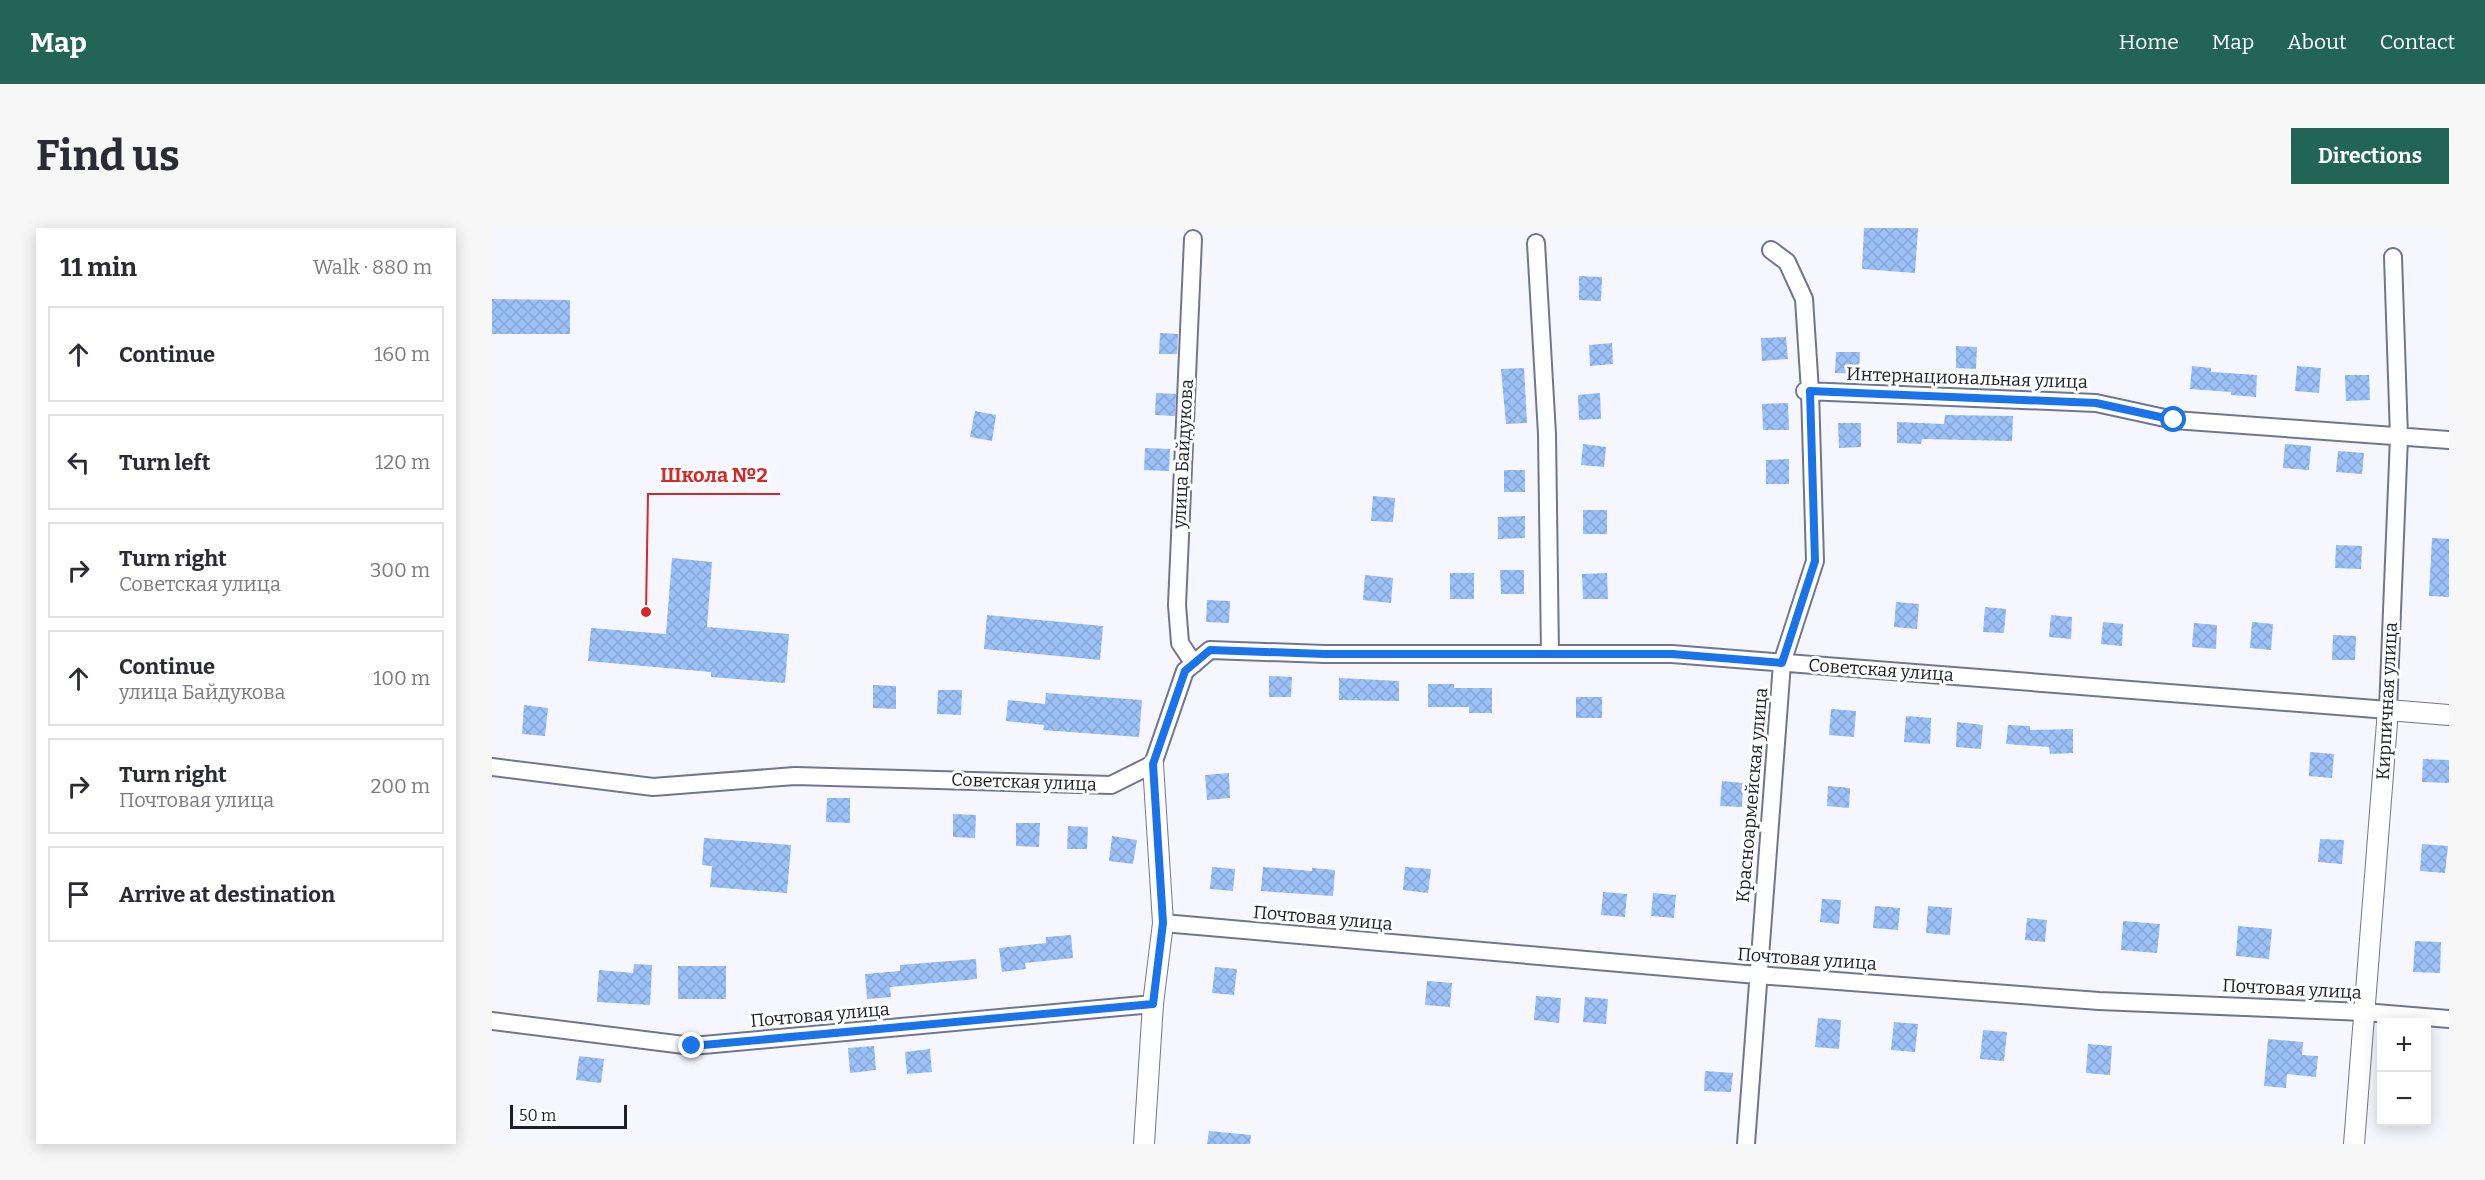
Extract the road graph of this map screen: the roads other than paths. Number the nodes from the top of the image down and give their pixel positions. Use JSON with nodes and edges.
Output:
{"nodes":[{"id":1,"x":1193,"y":239,"type":"dead end"},
{"id":2,"x":1536,"y":243,"type":"dead end"},
{"id":3,"x":1770,"y":250,"type":"dead end"},
{"id":4,"x":2393,"y":257,"type":"dead end"},
{"id":5,"x":1808,"y":391,"type":"junction"},
{"id":6,"x":2399,"y":437,"type":"junction"},
{"id":7,"x":2449,"y":440,"type":"edge"},
{"id":8,"x":1550,"y":654,"type":"junction"},
{"id":9,"x":1782,"y":663,"type":"junction"},
{"id":10,"x":1194,"y":664,"type":"junction"},
{"id":11,"x":2388,"y":710,"type":"junction"},
{"id":12,"x":2449,"y":714,"type":"edge"},
{"id":13,"x":1153,"y":764,"type":"junction"},
{"id":14,"x":492,"y":767,"type":"edge"},
{"id":15,"x":1163,"y":923,"type":"junction"},
{"id":16,"x":1758,"y":975,"type":"junction"},
{"id":17,"x":1153,"y":1004,"type":"junction"},
{"id":18,"x":2364,"y":1012,"type":"junction"},
{"id":19,"x":2449,"y":1019,"type":"edge"},
{"id":20,"x":492,"y":1021,"type":"edge"},
{"id":21,"x":1144,"y":1144,"type":"edge"},
{"id":22,"x":1746,"y":1144,"type":"edge"},
{"id":23,"x":2354,"y":1144,"type":"edge"}],
"edges":[{"from":1,"to":10,"type":"street","name":"улица Байдукова"},
{"from":2,"to":8,"type":"street"},
{"from":3,"to":5,"type":"street","name":"Красноармейская улица"},
{"from":4,"to":6,"type":"street","name":"Кирпичная улица"},
{"from":5,"to":6,"type":"street","name":"Интернациональная улица"},
{"from":5,"to":9,"type":"street","name":"Красноармейская улица"},
{"from":6,"to":7,"type":"street","name":"Интернациональная улица"},
{"from":6,"to":11,"type":"street","name":"Кирпичная улица"},
{"from":8,"to":9,"type":"street","name":"Советская улица"},
{"from":8,"to":10,"type":"street","name":"Советская улица"},
{"from":9,"to":11,"type":"street","name":"Советская улица"},
{"from":9,"to":16,"type":"street","name":"Красноармейская улица"},
{"from":10,"to":13,"type":"street","name":"Советская улица"},
{"from":11,"to":12,"type":"street","name":"Советская улица"},
{"from":11,"to":18,"type":"street","name":"Кирпичная улица"},
{"from":13,"to":14,"type":"street","name":"Советская улица"},
{"from":13,"to":15,"type":"street"},
{"from":15,"to":16,"type":"street","name":"Почтовая улица"},
{"from":15,"to":17,"type":"street"},
{"from":16,"to":18,"type":"street","name":"Почтовая улица"},
{"from":16,"to":22,"type":"street","name":"Красноармейская улица"},
{"from":17,"to":20,"type":"street","name":"Почтовая улица"},
{"from":17,"to":21,"type":"street"},
{"from":18,"to":19,"type":"street","name":"Почтовая улица"},
{"from":18,"to":23,"type":"street","name":"Кирпичная улица"}]}
